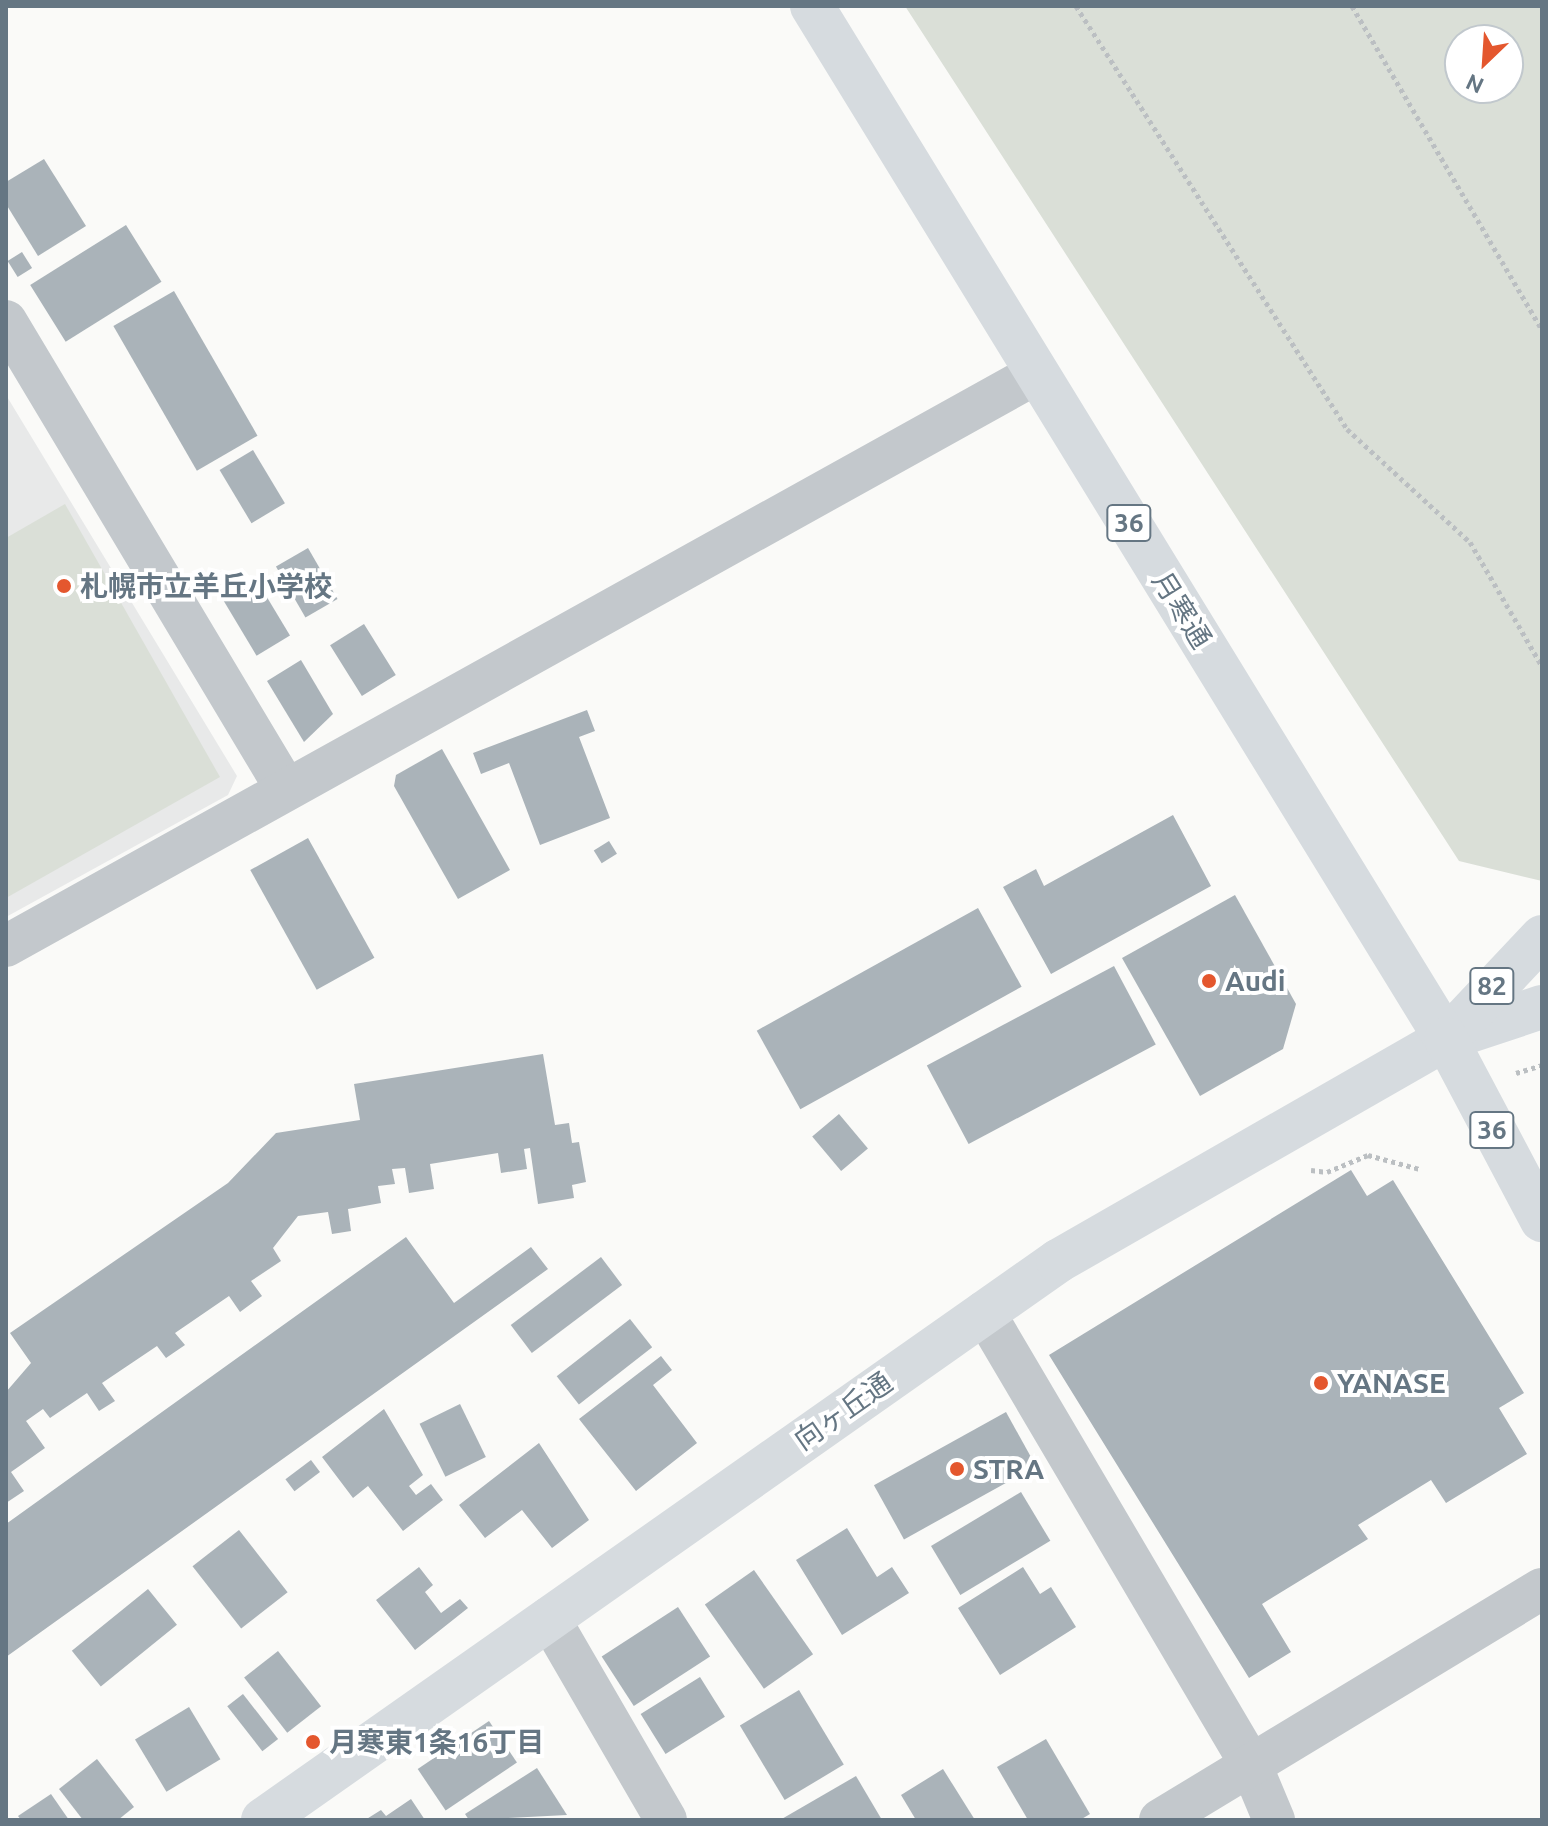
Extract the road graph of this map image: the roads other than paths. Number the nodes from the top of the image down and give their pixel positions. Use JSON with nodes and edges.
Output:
{"nodes":[{"id":1,"x":812,"y":6,"type":"edge"},
{"id":2,"x":6,"y":321,"type":"edge"},
{"id":3,"x":1037,"y":373,"type":"junction"},
{"id":4,"x":286,"y":789,"type":"junction"},
{"id":5,"x":1542,"y":937,"type":"edge"},
{"id":6,"x":6,"y":946,"type":"edge"},
{"id":7,"x":1542,"y":1007,"type":"edge"},
{"id":8,"x":1446,"y":1039,"type":"junction"},
{"id":9,"x":1542,"y":1220,"type":"edge"},
{"id":10,"x":984,"y":1312,"type":"junction"},
{"id":11,"x":1542,"y":1589,"type":"edge"},
{"id":12,"x":549,"y":1618,"type":"junction"},
{"id":13,"x":1251,"y":1765,"type":"junction"},
{"id":14,"x":263,"y":1820,"type":"edge"},
{"id":15,"x":666,"y":1820,"type":"edge"},
{"id":16,"x":1160,"y":1820,"type":"edge"},
{"id":17,"x":1274,"y":1820,"type":"edge"}],
"edges":[{"from":1,"to":3,"type":"main road","name":"月寒通","number":"36"},
{"from":2,"to":4,"type":"street"},
{"from":3,"to":4,"type":"street"},
{"from":3,"to":8,"type":"main road","name":"月寒通","number":"36"},
{"from":4,"to":6,"type":"street"},
{"from":5,"to":8,"type":"main road","number":"82"},
{"from":7,"to":8,"type":"main road","number":"82"},
{"from":8,"to":9,"type":"main road","name":"月寒通","number":"36"},
{"from":8,"to":10,"type":"main road","name":"向ヶ丘通"},
{"from":10,"to":12,"type":"main road","name":"向ヶ丘通"},
{"from":10,"to":13,"type":"street"},
{"from":11,"to":13,"type":"street"},
{"from":12,"to":14,"type":"main road","name":"向ヶ丘通"},
{"from":12,"to":15,"type":"street"},
{"from":13,"to":16,"type":"street"},
{"from":13,"to":17,"type":"street"}]}
